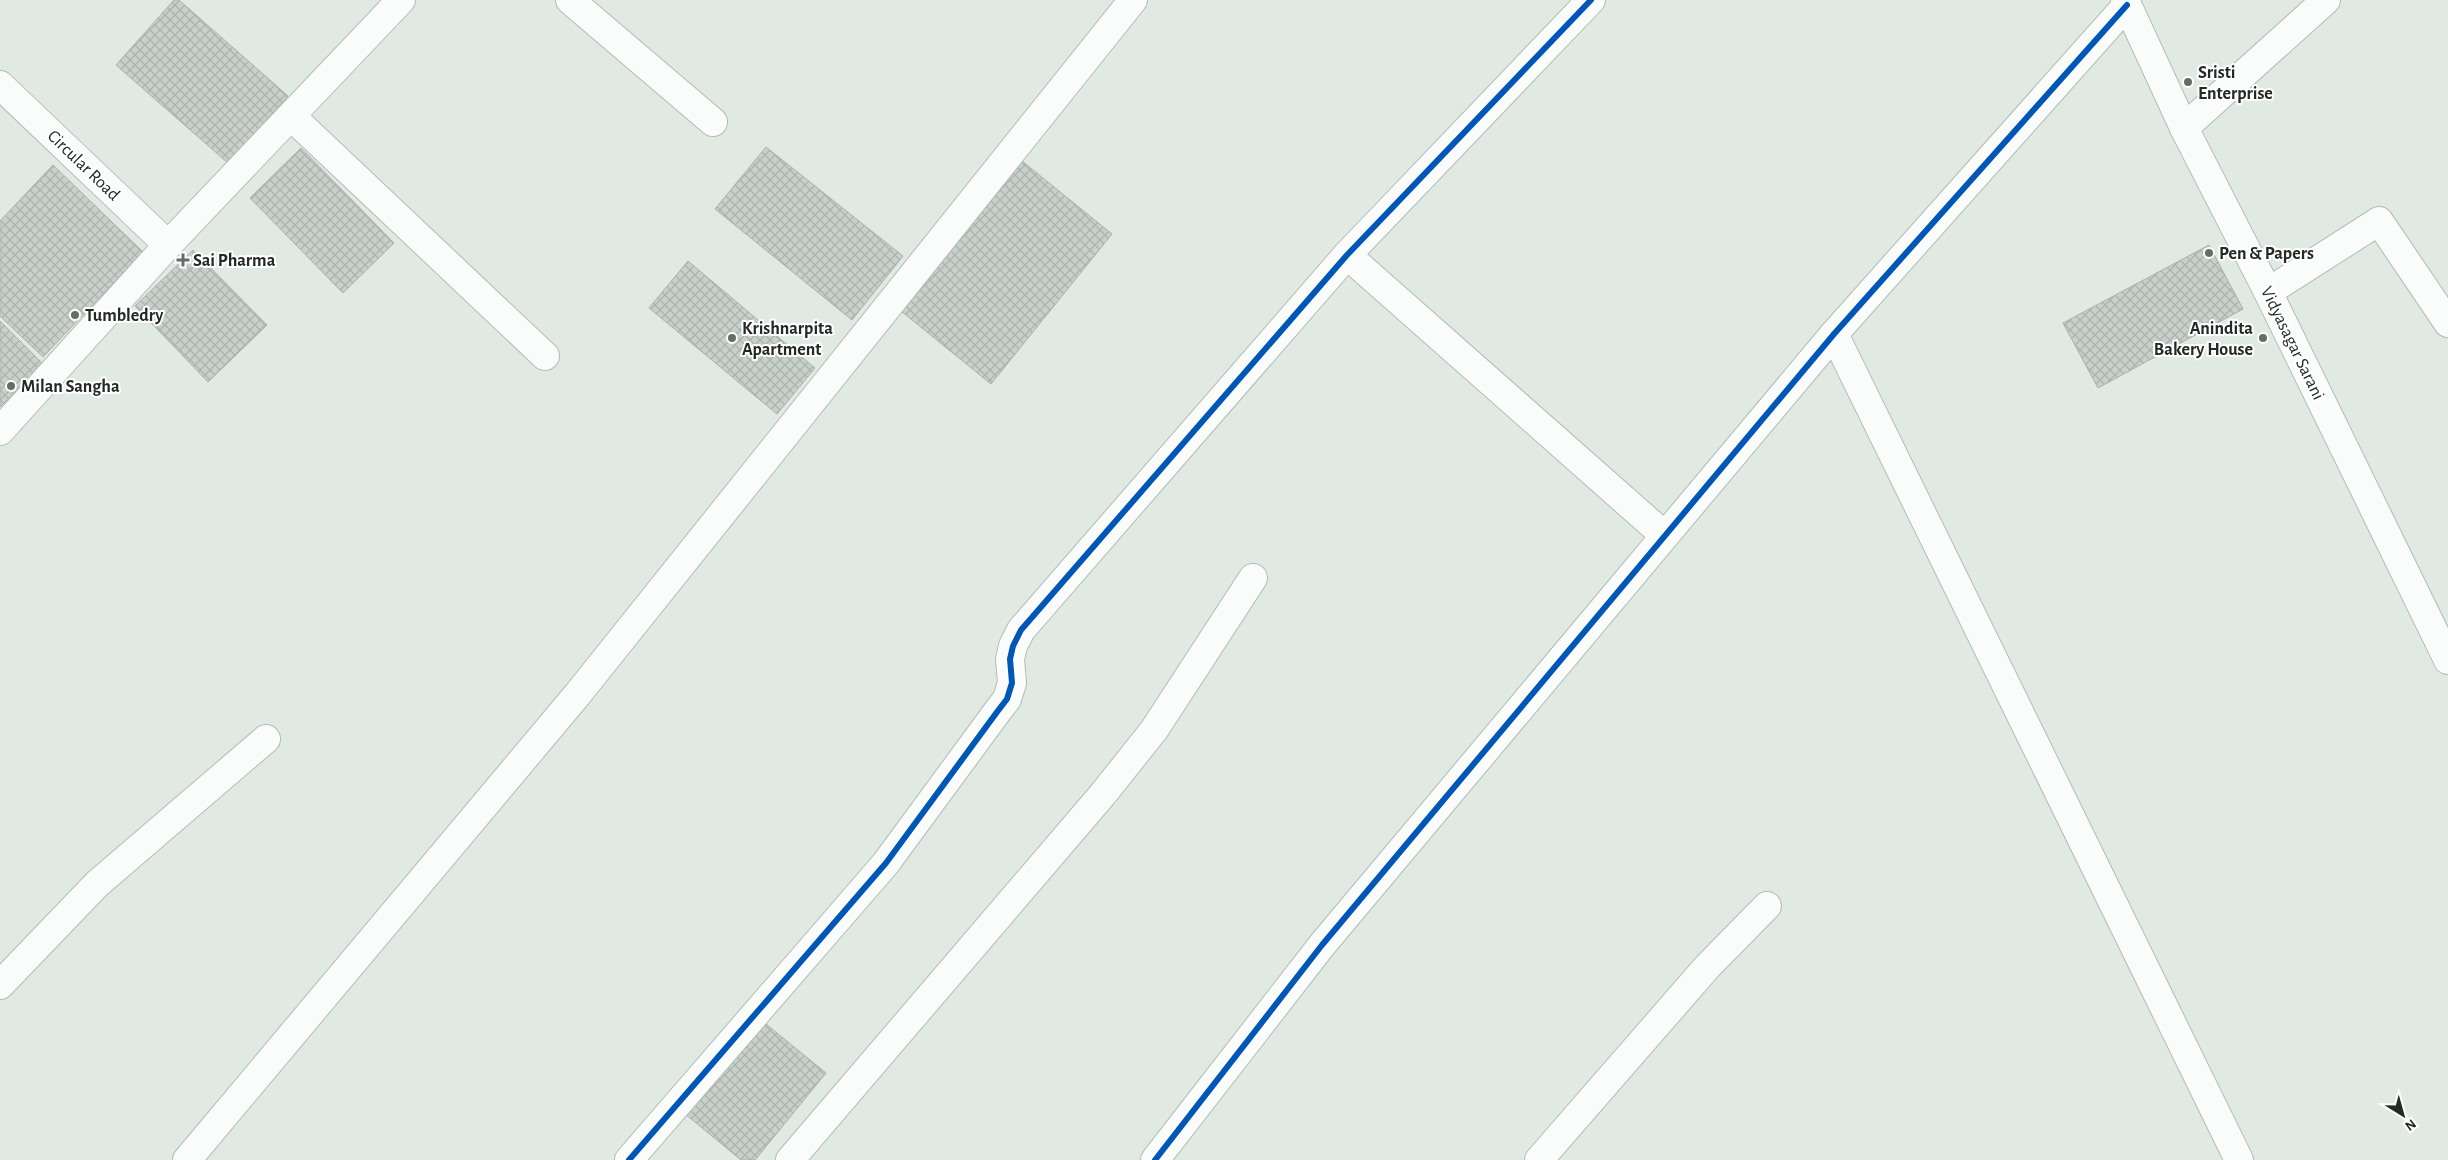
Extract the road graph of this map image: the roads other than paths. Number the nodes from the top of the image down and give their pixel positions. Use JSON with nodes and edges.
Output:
{"nodes":[{"id":1,"x":401,"y":0,"type":"edge"},
{"id":2,"x":570,"y":0,"type":"edge"},
{"id":3,"x":1133,"y":0,"type":"edge"},
{"id":4,"x":1591,"y":0,"type":"edge"},
{"id":5,"x":2326,"y":0,"type":"edge"},
{"id":6,"x":2126,"y":2,"type":"edge"},
{"id":7,"x":0,"y":85,"type":"edge"},
{"id":8,"x":291,"y":116,"type":"junction"},
{"id":9,"x":714,"y":122,"type":"dead end"},
{"id":10,"x":2184,"y":128,"type":"junction"},
{"id":11,"x":168,"y":245,"type":"junction"},
{"id":12,"x":1347,"y":255,"type":"junction"},
{"id":13,"x":2268,"y":292,"type":"junction"},
{"id":14,"x":2448,"y":323,"type":"edge"},
{"id":15,"x":1834,"y":334,"type":"junction"},
{"id":16,"x":545,"y":356,"type":"dead end"},
{"id":17,"x":0,"y":431,"type":"edge"},
{"id":18,"x":1664,"y":535,"type":"junction"},
{"id":19,"x":1253,"y":578,"type":"dead end"},
{"id":20,"x":2448,"y":660,"type":"edge"},
{"id":21,"x":266,"y":739,"type":"dead end"},
{"id":22,"x":1768,"y":906,"type":"dead end"},
{"id":23,"x":0,"y":985,"type":"edge"},
{"id":24,"x":187,"y":1160,"type":"edge"},
{"id":25,"x":629,"y":1160,"type":"edge"},
{"id":26,"x":790,"y":1160,"type":"edge"},
{"id":27,"x":1155,"y":1160,"type":"edge"},
{"id":28,"x":1539,"y":1160,"type":"edge"},
{"id":29,"x":2239,"y":1160,"type":"edge"}],
"edges":[{"from":1,"to":8,"type":"street"},
{"from":2,"to":9,"type":"street"},
{"from":3,"to":24,"type":"street"},
{"from":4,"to":12,"type":"street"},
{"from":5,"to":10,"type":"street"},
{"from":6,"to":10,"type":"street","name":"Vidyasagar Sarani"},
{"from":6,"to":15,"type":"street"},
{"from":7,"to":11,"type":"street","name":"Circular Road"},
{"from":8,"to":11,"type":"street"},
{"from":8,"to":16,"type":"street"},
{"from":10,"to":13,"type":"street","name":"Vidyasagar Sarani"},
{"from":11,"to":17,"type":"street"},
{"from":12,"to":18,"type":"street"},
{"from":12,"to":25,"type":"street"},
{"from":13,"to":14,"type":"street"},
{"from":13,"to":20,"type":"street","name":"Vidyasagar Sarani"},
{"from":15,"to":18,"type":"street"},
{"from":15,"to":29,"type":"street"},
{"from":18,"to":27,"type":"street"},
{"from":19,"to":26,"type":"street"},
{"from":21,"to":23,"type":"street"},
{"from":22,"to":28,"type":"street"}]}
